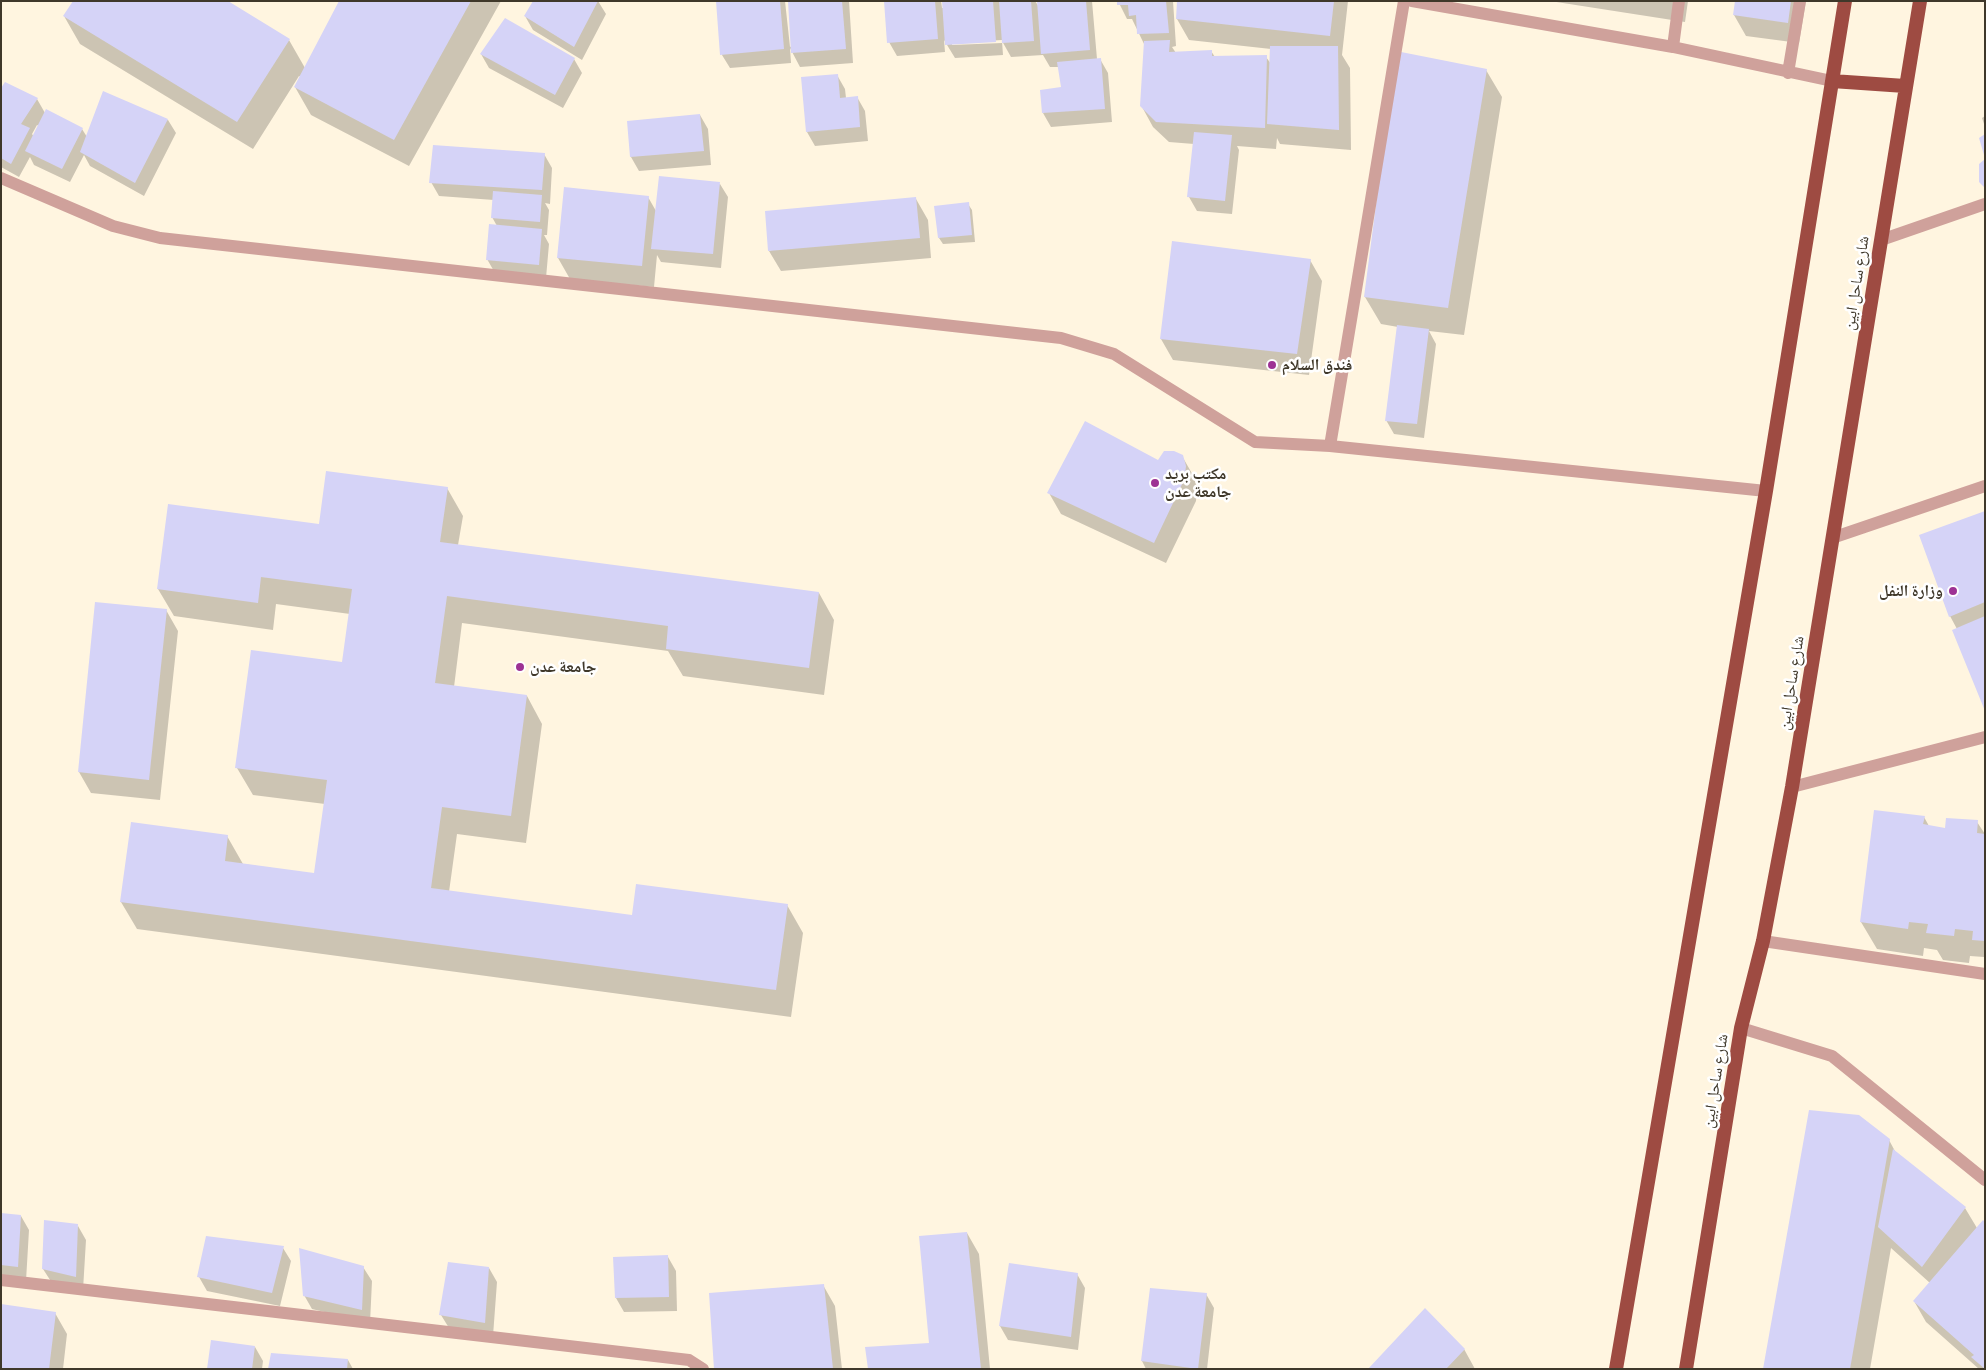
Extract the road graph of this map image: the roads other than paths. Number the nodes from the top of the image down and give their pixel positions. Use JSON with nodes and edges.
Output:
{"nodes":[{"id":1,"x":1404,"y":1,"type":"edge"},
{"id":2,"x":1412,"y":1,"type":"edge"},
{"id":3,"x":1679,"y":1,"type":"edge"},
{"id":4,"x":1800,"y":1,"type":"edge"},
{"id":5,"x":1845,"y":1,"type":"edge"},
{"id":6,"x":1920,"y":1,"type":"edge"},
{"id":7,"x":1673,"y":46,"type":"junction"},
{"id":8,"x":1788,"y":72,"type":"junction"},
{"id":9,"x":1832,"y":81,"type":"junction"},
{"id":10,"x":1905,"y":86,"type":"junction"},
{"id":11,"x":1,"y":178,"type":"edge"},
{"id":12,"x":1985,"y":204,"type":"edge"},
{"id":13,"x":1881,"y":240,"type":"junction"},
{"id":14,"x":1330,"y":446,"type":"junction"},
{"id":15,"x":1985,"y":486,"type":"edge"},
{"id":16,"x":1766,"y":491,"type":"junction"},
{"id":17,"x":1832,"y":538,"type":"junction"},
{"id":18,"x":1985,"y":737,"type":"edge"},
{"id":19,"x":1792,"y":788,"type":"junction"},
{"id":20,"x":1763,"y":941,"type":"junction"},
{"id":21,"x":1985,"y":974,"type":"edge"},
{"id":22,"x":1741,"y":1028,"type":"junction"},
{"id":23,"x":1985,"y":1180,"type":"edge"},
{"id":24,"x":1,"y":1280,"type":"edge"},
{"id":25,"x":703,"y":1369,"type":"edge"},
{"id":26,"x":1616,"y":1369,"type":"edge"},
{"id":27,"x":1686,"y":1369,"type":"edge"}],
"edges":[{"from":1,"to":14,"type":"street"},
{"from":2,"to":7,"type":"street"},
{"from":3,"to":7,"type":"street"},
{"from":4,"to":8,"type":"street"},
{"from":5,"to":9,"type":"highway"},
{"from":6,"to":10,"type":"highway","name":"شارع ساحل ابين"},
{"from":7,"to":8,"type":"street"},
{"from":8,"to":9,"type":"street"},
{"from":9,"to":10,"type":"highway"},
{"from":9,"to":16,"type":"highway"},
{"from":10,"to":13,"type":"highway","name":"شارع ساحل ابين"},
{"from":11,"to":14,"type":"street"},
{"from":12,"to":13,"type":"street"},
{"from":13,"to":17,"type":"highway","name":"شارع ساحل ابين"},
{"from":14,"to":16,"type":"street"},
{"from":15,"to":17,"type":"street"},
{"from":16,"to":26,"type":"highway"},
{"from":17,"to":19,"type":"highway","name":"شارع ساحل ابين"},
{"from":18,"to":19,"type":"street"},
{"from":19,"to":20,"type":"highway","name":"شارع ساحل ابين"},
{"from":20,"to":21,"type":"street"},
{"from":20,"to":22,"type":"highway","name":"شارع ساحل ابين"},
{"from":22,"to":23,"type":"street"},
{"from":22,"to":27,"type":"highway","name":"شارع ساحل ابين"},
{"from":24,"to":25,"type":"street"}]}
